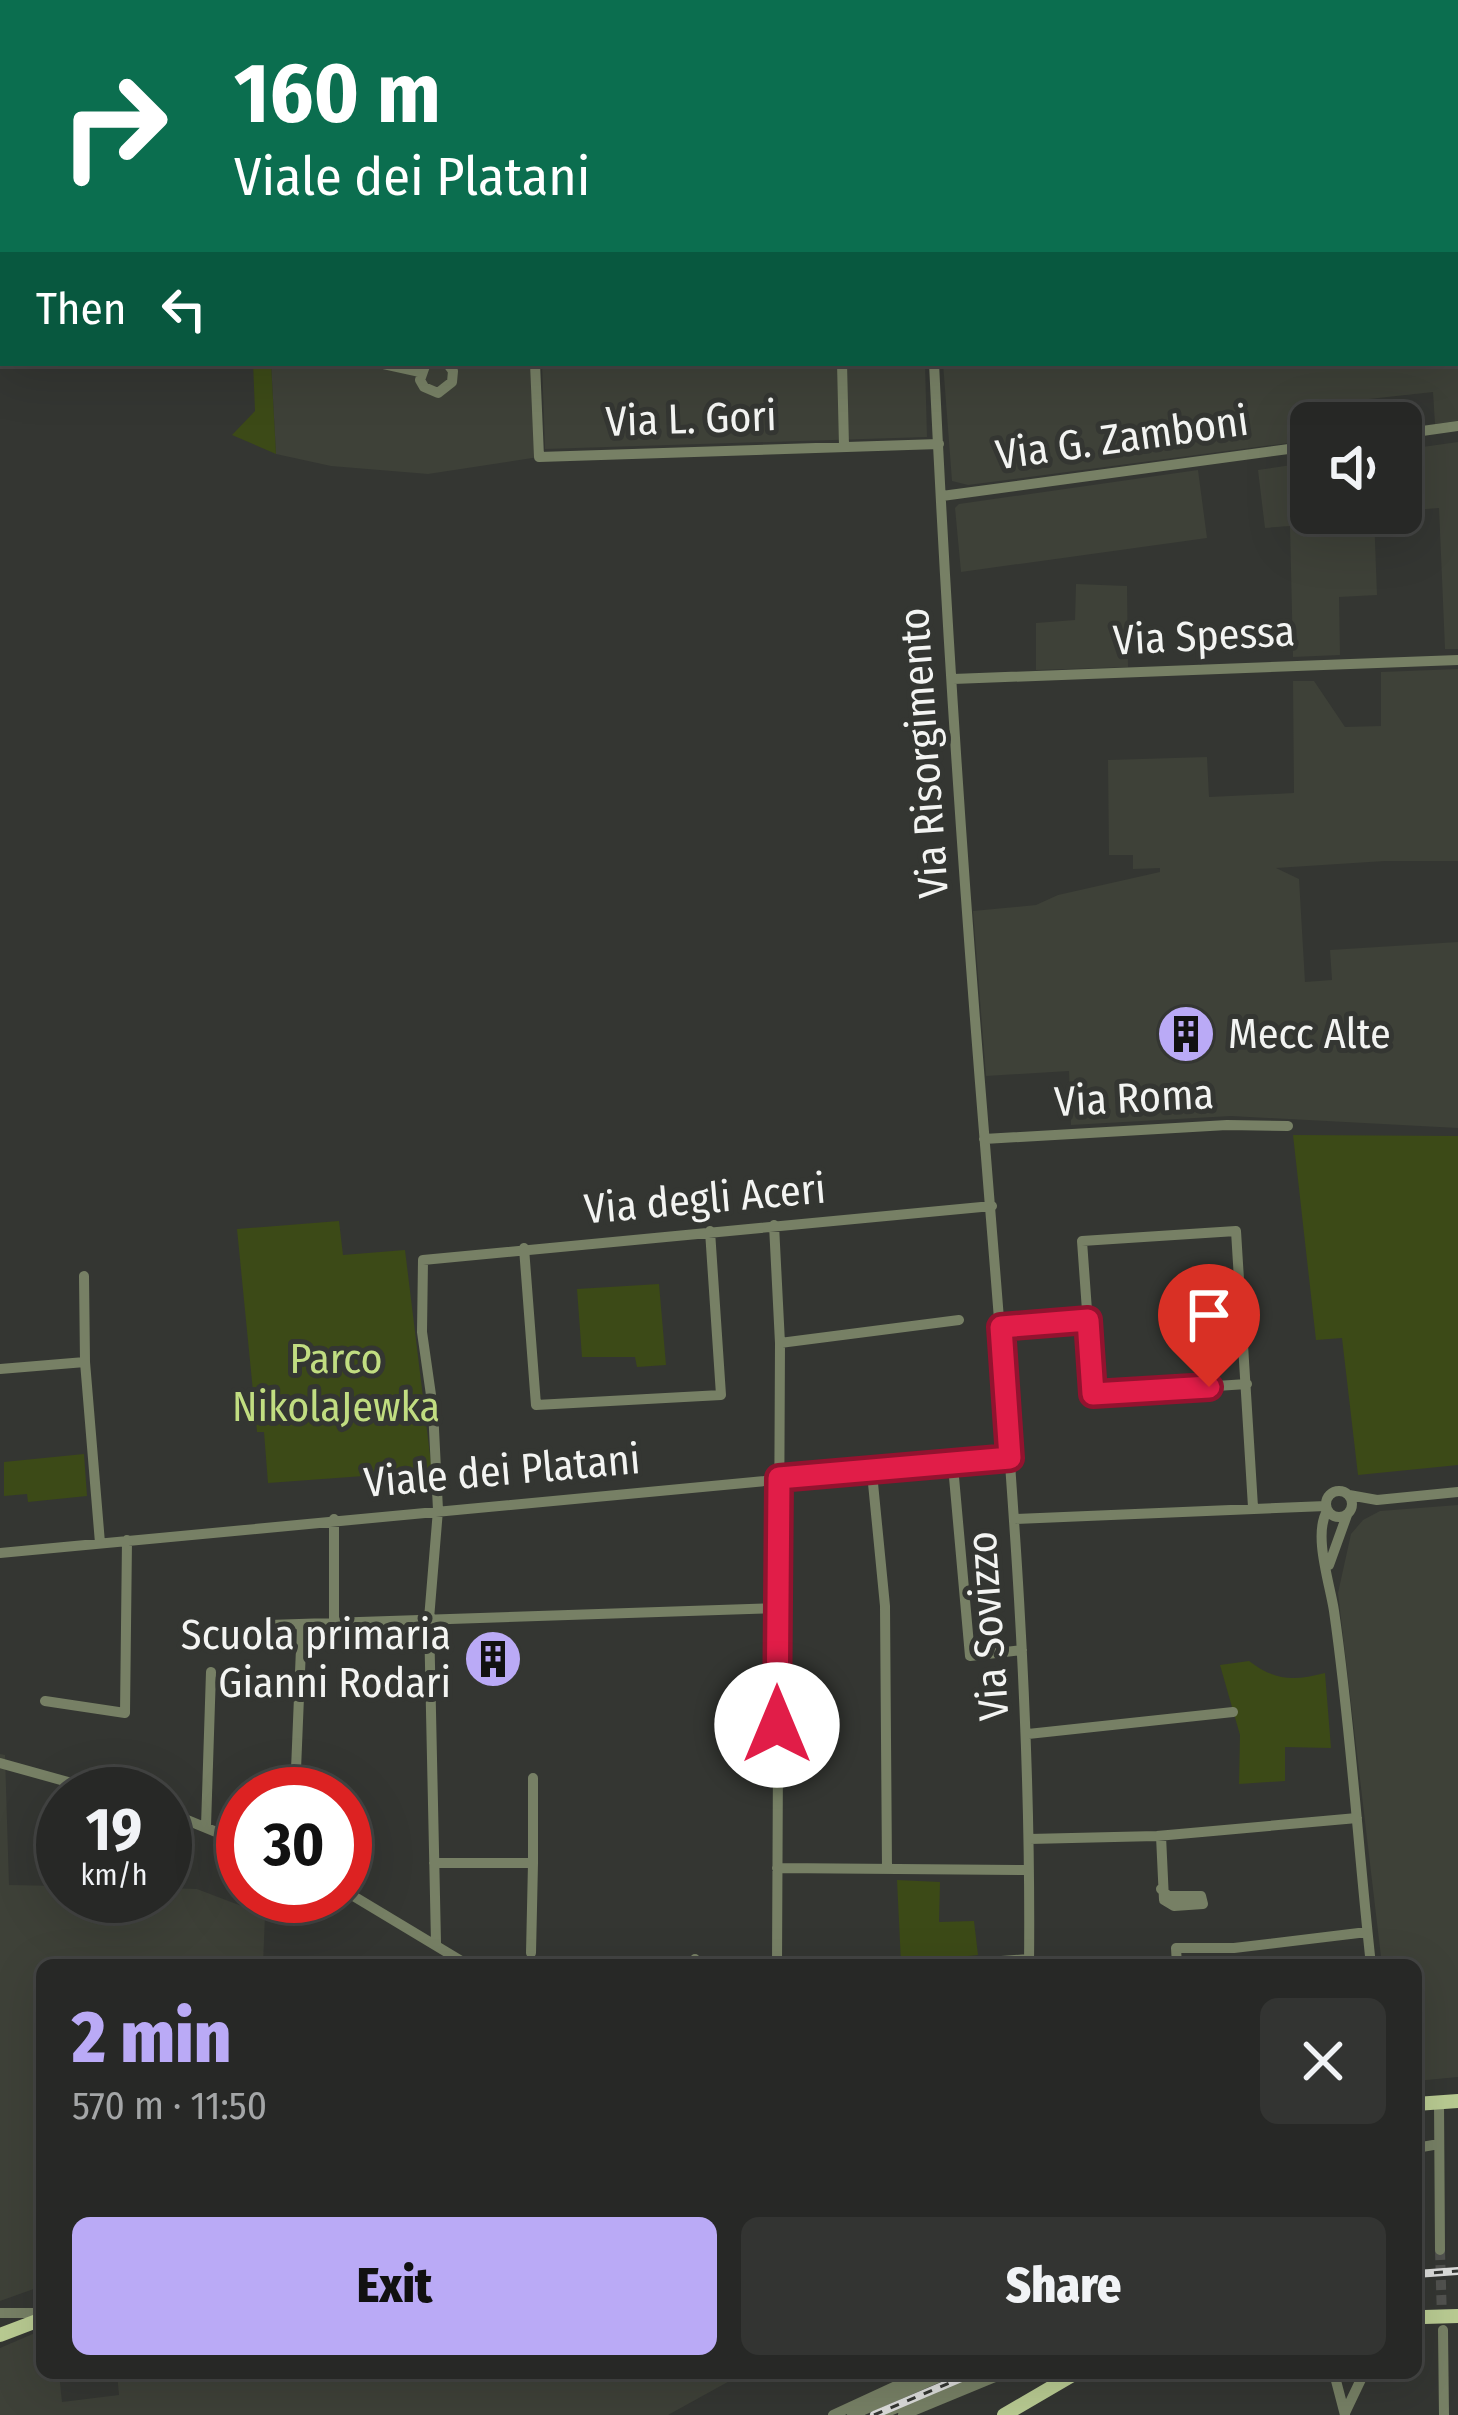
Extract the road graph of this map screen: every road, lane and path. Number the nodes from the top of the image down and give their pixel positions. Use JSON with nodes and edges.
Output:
{"nodes":[{"id":1,"x":449,"y":366,"type":"edge"},
{"id":2,"x":535,"y":366,"type":"edge"},
{"id":3,"x":842,"y":366,"type":"edge"},
{"id":4,"x":934,"y":366,"type":"edge"},
{"id":5,"x":423,"y":368,"type":"edge"},
{"id":6,"x":1458,"y":426,"type":"edge"},
{"id":7,"x":1422,"y":431,"type":"edge"},
{"id":8,"x":939,"y":444,"type":"junction"},
{"id":9,"x":844,"y":446,"type":"junction"},
{"id":10,"x":1290,"y":449,"type":"edge"},
{"id":11,"x":942,"y":496,"type":"junction"},
{"id":12,"x":1458,"y":660,"type":"edge"},
{"id":13,"x":953,"y":680,"type":"junction"},
{"id":14,"x":1288,"y":1126,"type":"dead end"},
{"id":15,"x":984,"y":1139,"type":"junction"},
{"id":16,"x":992,"y":1206,"type":"junction"},
{"id":17,"x":774,"y":1226,"type":"junction"},
{"id":18,"x":710,"y":1231,"type":"junction"},
{"id":19,"x":524,"y":1248,"type":"junction"},
{"id":20,"x":84,"y":1276,"type":"dead end"},
{"id":21,"x":959,"y":1320,"type":"dead end"},
{"id":22,"x":1088,"y":1320,"type":"junction"},
{"id":23,"x":1001,"y":1327,"type":"junction"},
{"id":24,"x":780,"y":1342,"type":"junction"},
{"id":25,"x":85,"y":1362,"type":"junction"},
{"id":26,"x":0,"y":1369,"type":"edge"},
{"id":27,"x":1247,"y":1384,"type":"junction"},
{"id":28,"x":1010,"y":1458,"type":"junction"},
{"id":29,"x":952,"y":1466,"type":"junction"},
{"id":30,"x":872,"y":1473,"type":"junction"},
{"id":31,"x":779,"y":1478,"type":"junction"},
{"id":32,"x":1458,"y":1492,"type":"edge"},
{"id":33,"x":1349,"y":1495,"type":"junction"},
{"id":34,"x":1377,"y":1500,"type":"junction"},
{"id":35,"x":1327,"y":1505,"type":"junction"},
{"id":36,"x":1252,"y":1507,"type":"junction"},
{"id":37,"x":438,"y":1510,"type":"junction"},
{"id":38,"x":1349,"y":1514,"type":"junction"},
{"id":39,"x":334,"y":1519,"type":"junction"},
{"id":40,"x":1014,"y":1519,"type":"junction"},
{"id":41,"x":127,"y":1540,"type":"junction"},
{"id":42,"x":100,"y":1543,"type":"junction"},
{"id":43,"x":0,"y":1553,"type":"edge"},
{"id":44,"x":1328,"y":1568,"type":"junction"},
{"id":45,"x":779,"y":1608,"type":"junction"},
{"id":46,"x":429,"y":1619,"type":"junction"},
{"id":47,"x":334,"y":1623,"type":"junction"},
{"id":48,"x":302,"y":1624,"type":"junction"},
{"id":49,"x":268,"y":1625,"type":"dead end"},
{"id":50,"x":1022,"y":1650,"type":"junction"},
{"id":51,"x":211,"y":1672,"type":"dead end"},
{"id":52,"x":45,"y":1701,"type":"dead end"},
{"id":53,"x":1233,"y":1712,"type":"dead end"},
{"id":54,"x":1028,"y":1734,"type":"junction"},
{"id":55,"x":0,"y":1763,"type":"edge"},
{"id":56,"x":296,"y":1767,"type":"edge"},
{"id":57,"x":36,"y":1773,"type":"edge"},
{"id":58,"x":533,"y":1778,"type":"dead end"},
{"id":59,"x":1357,"y":1818,"type":"junction"},
{"id":60,"x":192,"y":1821,"type":"edge"},
{"id":61,"x":206,"y":1826,"type":"junction"},
{"id":62,"x":216,"y":1831,"type":"edge"},
{"id":63,"x":1160,"y":1836,"type":"junction"},
{"id":64,"x":1029,"y":1839,"type":"junction"},
{"id":65,"x":434,"y":1863,"type":"junction"},
{"id":66,"x":533,"y":1863,"type":"junction"},
{"id":67,"x":777,"y":1868,"type":"junction"},
{"id":68,"x":887,"y":1869,"type":"junction"},
{"id":69,"x":1029,"y":1870,"type":"junction"},
{"id":70,"x":1161,"y":1889,"type":"dead end"},
{"id":71,"x":372,"y":1906,"type":"edge"},
{"id":72,"x":1367,"y":1932,"type":"junction"},
{"id":73,"x":436,"y":1943,"type":"junction"},
{"id":74,"x":1234,"y":1948,"type":"junction"},
{"id":75,"x":531,"y":1953,"type":"dead end"},
{"id":76,"x":459,"y":1959,"type":"edge"},
{"id":77,"x":777,"y":1959,"type":"edge"},
{"id":78,"x":1029,"y":1959,"type":"edge"},
{"id":79,"x":1177,"y":1959,"type":"edge"},
{"id":80,"x":1234,"y":1959,"type":"edge"},
{"id":81,"x":1370,"y":1959,"type":"edge"},
{"id":82,"x":1458,"y":2101,"type":"edge"},
{"id":83,"x":1438,"y":2102,"type":"junction"},
{"id":84,"x":1422,"y":2103,"type":"edge"},
{"id":85,"x":1439,"y":2144,"type":"junction"},
{"id":86,"x":1422,"y":2147,"type":"edge"},
{"id":87,"x":1440,"y":2250,"type":"tunnel mouth"},
{"id":88,"x":0,"y":2313,"type":"edge"},
{"id":89,"x":36,"y":2314,"type":"edge"},
{"id":90,"x":1458,"y":2316,"type":"edge"},
{"id":91,"x":1422,"y":2318,"type":"edge"},
{"id":92,"x":36,"y":2319,"type":"edge"},
{"id":93,"x":1443,"y":2330,"type":"tunnel mouth"},
{"id":94,"x":0,"y":2335,"type":"edge"},
{"id":95,"x":911,"y":2379,"type":"edge"},
{"id":96,"x":935,"y":2379,"type":"edge"},
{"id":97,"x":966,"y":2379,"type":"edge"},
{"id":98,"x":990,"y":2379,"type":"edge"},
{"id":99,"x":1066,"y":2379,"type":"edge"},
{"id":100,"x":1336,"y":2379,"type":"edge"},
{"id":101,"x":1361,"y":2379,"type":"edge"},
{"id":102,"x":1345,"y":2414,"type":"edge"},
{"id":103,"x":833,"y":2415,"type":"edge"},
{"id":104,"x":852,"y":2415,"type":"edge"},
{"id":105,"x":880,"y":2415,"type":"edge"},
{"id":106,"x":903,"y":2415,"type":"edge"},
{"id":107,"x":1004,"y":2415,"type":"edge"},
{"id":108,"x":1444,"y":2415,"type":"edge"}],
"edges":[{"from":1,"to":5,"type":"street"},
{"from":2,"to":9,"type":"street","name":"Via L. Gori"},
{"from":3,"to":9,"type":"street"},
{"from":4,"to":8,"type":"street","name":"Via Risorgimento"},
{"from":6,"to":7,"type":"street"},
{"from":8,"to":9,"type":"street","name":"Via L. Gori"},
{"from":8,"to":11,"type":"street","name":"Via Risorgimento"},
{"from":10,"to":11,"type":"street","name":"Via G. Zamboni"},
{"from":11,"to":13,"type":"street","name":"Via Risorgimento"},
{"from":12,"to":13,"type":"street","name":"Via Spessa"},
{"from":13,"to":15,"type":"street","name":"Via Risorgimento"},
{"from":14,"to":15,"type":"street","name":"Via Roma"},
{"from":15,"to":16,"type":"street","name":"Via Sovizzo"},
{"from":16,"to":17,"type":"street","name":"Via degli Aceri"},
{"from":16,"to":23,"type":"street","name":"Via Sovizzo"},
{"from":17,"to":18,"type":"street","name":"Via degli Aceri"},
{"from":17,"to":24,"type":"street"},
{"from":18,"to":19,"type":"street","name":"Via degli Aceri"},
{"from":18,"to":19,"type":"street"},
{"from":19,"to":37,"type":"street","name":"Via degli Aceri"},
{"from":20,"to":25,"type":"street"},
{"from":21,"to":24,"type":"street"},
{"from":22,"to":23,"type":"street"},
{"from":22,"to":27,"type":"street"},
{"from":22,"to":27,"type":"street"},
{"from":23,"to":28,"type":"street","name":"Via Sovizzo"},
{"from":24,"to":31,"type":"street"},
{"from":25,"to":26,"type":"street"},
{"from":25,"to":42,"type":"street"},
{"from":27,"to":36,"type":"street"},
{"from":28,"to":29,"type":"street","name":"Viale dei Platani"},
{"from":28,"to":40,"type":"street","name":"Via Sovizzo"},
{"from":29,"to":30,"type":"street","name":"Viale dei Platani"},
{"from":29,"to":50,"type":"street"},
{"from":30,"to":31,"type":"street","name":"Viale dei Platani"},
{"from":30,"to":68,"type":"street"},
{"from":31,"to":37,"type":"street","name":"Viale dei Platani"},
{"from":31,"to":45,"type":"street"},
{"from":32,"to":34,"type":"street"},
{"from":33,"to":34,"type":"street"},
{"from":33,"to":35,"type":"street"},
{"from":33,"to":38,"type":"street"},
{"from":34,"to":38,"type":"street"},
{"from":35,"to":36,"type":"street"},
{"from":35,"to":38,"type":"street"},
{"from":35,"to":44,"type":"street"},
{"from":36,"to":40,"type":"street"},
{"from":37,"to":39,"type":"street","name":"Viale dei Platani"},
{"from":37,"to":46,"type":"street"},
{"from":38,"to":44,"type":"street"},
{"from":39,"to":41,"type":"street","name":"Viale dei Platani"},
{"from":39,"to":47,"type":"street"},
{"from":40,"to":50,"type":"street","name":"Via Sovizzo"},
{"from":41,"to":42,"type":"street","name":"Viale dei Platani"},
{"from":41,"to":52,"type":"street"},
{"from":42,"to":43,"type":"street","name":"Viale dei Platani"},
{"from":44,"to":59,"type":"street"},
{"from":45,"to":46,"type":"street"},
{"from":45,"to":67,"type":"street"},
{"from":46,"to":47,"type":"street"},
{"from":46,"to":65,"type":"street"},
{"from":47,"to":48,"type":"street"},
{"from":48,"to":49,"type":"street"},
{"from":48,"to":56,"type":"street"},
{"from":50,"to":54,"type":"street","name":"Via Sovizzo"},
{"from":51,"to":61,"type":"street"},
{"from":53,"to":54,"type":"street"},
{"from":54,"to":64,"type":"street","name":"Via Sovizzo"},
{"from":55,"to":57,"type":"street"},
{"from":58,"to":66,"type":"street"},
{"from":59,"to":63,"type":"street"},
{"from":59,"to":72,"type":"street"},
{"from":60,"to":61,"type":"street"},
{"from":61,"to":62,"type":"street"},
{"from":63,"to":64,"type":"street"},
{"from":63,"to":70,"type":"street"},
{"from":64,"to":69,"type":"street","name":"Via Sovizzo"},
{"from":65,"to":66,"type":"street"},
{"from":65,"to":73,"type":"street"},
{"from":66,"to":75,"type":"street"},
{"from":67,"to":68,"type":"street"},
{"from":67,"to":77,"type":"street"},
{"from":68,"to":69,"type":"street"},
{"from":69,"to":78,"type":"street","name":"Via Sovizzo"},
{"from":71,"to":73,"type":"street"},
{"from":72,"to":74,"type":"street"},
{"from":72,"to":81,"type":"street"},
{"from":73,"to":76,"type":"street"},
{"from":74,"to":79,"type":"street"},
{"from":74,"to":80,"type":"street"},
{"from":82,"to":83,"type":"main road"},
{"from":83,"to":84,"type":"main road"},
{"from":83,"to":85,"type":"street"},
{"from":85,"to":86,"type":"street"},
{"from":85,"to":87,"type":"street"},
{"from":88,"to":89,"type":"street"},
{"from":90,"to":91,"type":"main road","bridge":true},
{"from":92,"to":94,"type":"main road"},
{"from":93,"to":108,"type":"street"},
{"from":95,"to":103,"type":"street"},
{"from":96,"to":104,"type":"street"},
{"from":97,"to":105,"type":"street"},
{"from":98,"to":106,"type":"street"},
{"from":99,"to":107,"type":"main road"},
{"from":100,"to":102,"type":"street"},
{"from":101,"to":102,"type":"street"}]}
